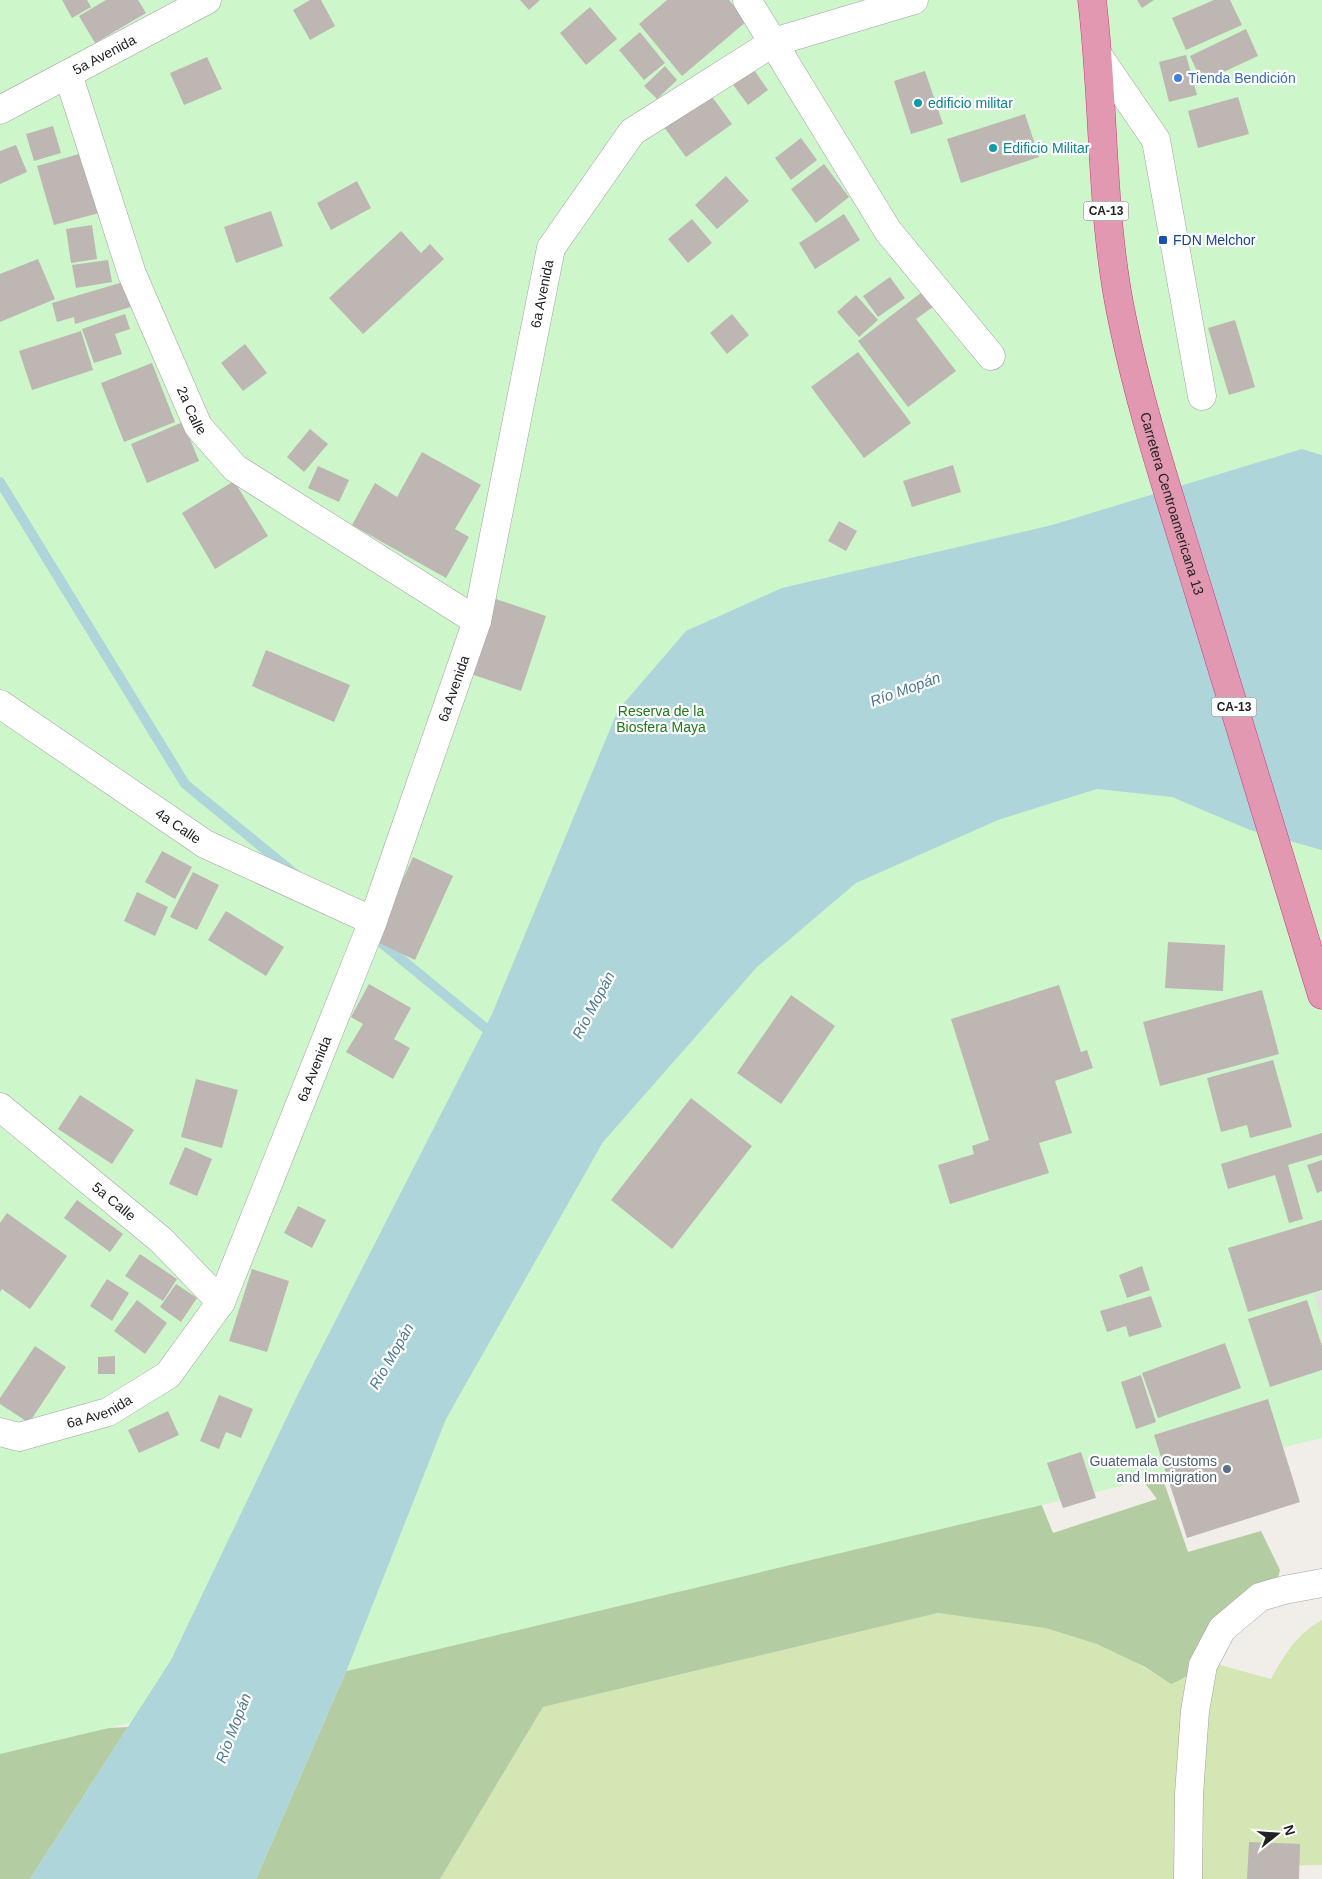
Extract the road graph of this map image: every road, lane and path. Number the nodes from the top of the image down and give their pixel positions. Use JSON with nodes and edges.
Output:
{"nodes":[{"id":1,"x":207,"y":0,"type":"edge"},
{"id":2,"x":747,"y":0,"type":"edge"},
{"id":3,"x":914,"y":0,"type":"edge"},
{"id":4,"x":1092,"y":0,"type":"edge"},
{"id":5,"x":774,"y":42,"type":"junction"},
{"id":6,"x":1099,"y":57,"type":"junction"},
{"id":7,"x":68,"y":74,"type":"junction"},
{"id":8,"x":0,"y":110,"type":"edge"},
{"id":9,"x":991,"y":356,"type":"dead end"},
{"id":10,"x":1202,"y":396,"type":"dead end"},
{"id":11,"x":477,"y":621,"type":"junction"},
{"id":12,"x":0,"y":704,"type":"edge"},
{"id":13,"x":373,"y":921,"type":"junction"},
{"id":14,"x":1322,"y":996,"type":"edge"},
{"id":15,"x":0,"y":1107,"type":"edge"},
{"id":16,"x":221,"y":1302,"type":"junction"},
{"id":17,"x":10,"y":1434,"type":"edge"},
{"id":18,"x":1322,"y":1584,"type":"edge"},
{"id":19,"x":1188,"y":1879,"type":"edge"}],
"edges":[{"from":1,"to":7,"type":"street","name":"5a Avenida"},
{"from":2,"to":5,"type":"street"},
{"from":3,"to":5,"type":"street","name":"6a Avenida"},
{"from":4,"to":6,"type":"highway","name":"Carretera Centroamericana 13","number":"CA-13"},
{"from":5,"to":9,"type":"street"},
{"from":5,"to":11,"type":"street","name":"6a Avenida"},
{"from":6,"to":10,"type":"street"},
{"from":6,"to":14,"type":"highway","name":"Carretera Centroamericana 13","number":"CA-13"},
{"from":7,"to":8,"type":"street","name":"5a Avenida"},
{"from":7,"to":11,"type":"street","name":"2a Calle"},
{"from":11,"to":13,"type":"street","name":"6a Avenida"},
{"from":12,"to":13,"type":"street","name":"4a Calle"},
{"from":13,"to":16,"type":"street","name":"6a Avenida"},
{"from":15,"to":16,"type":"street","name":"5a Calle"},
{"from":16,"to":17,"type":"street","name":"6a Avenida"},
{"from":18,"to":19,"type":"street"}]}
